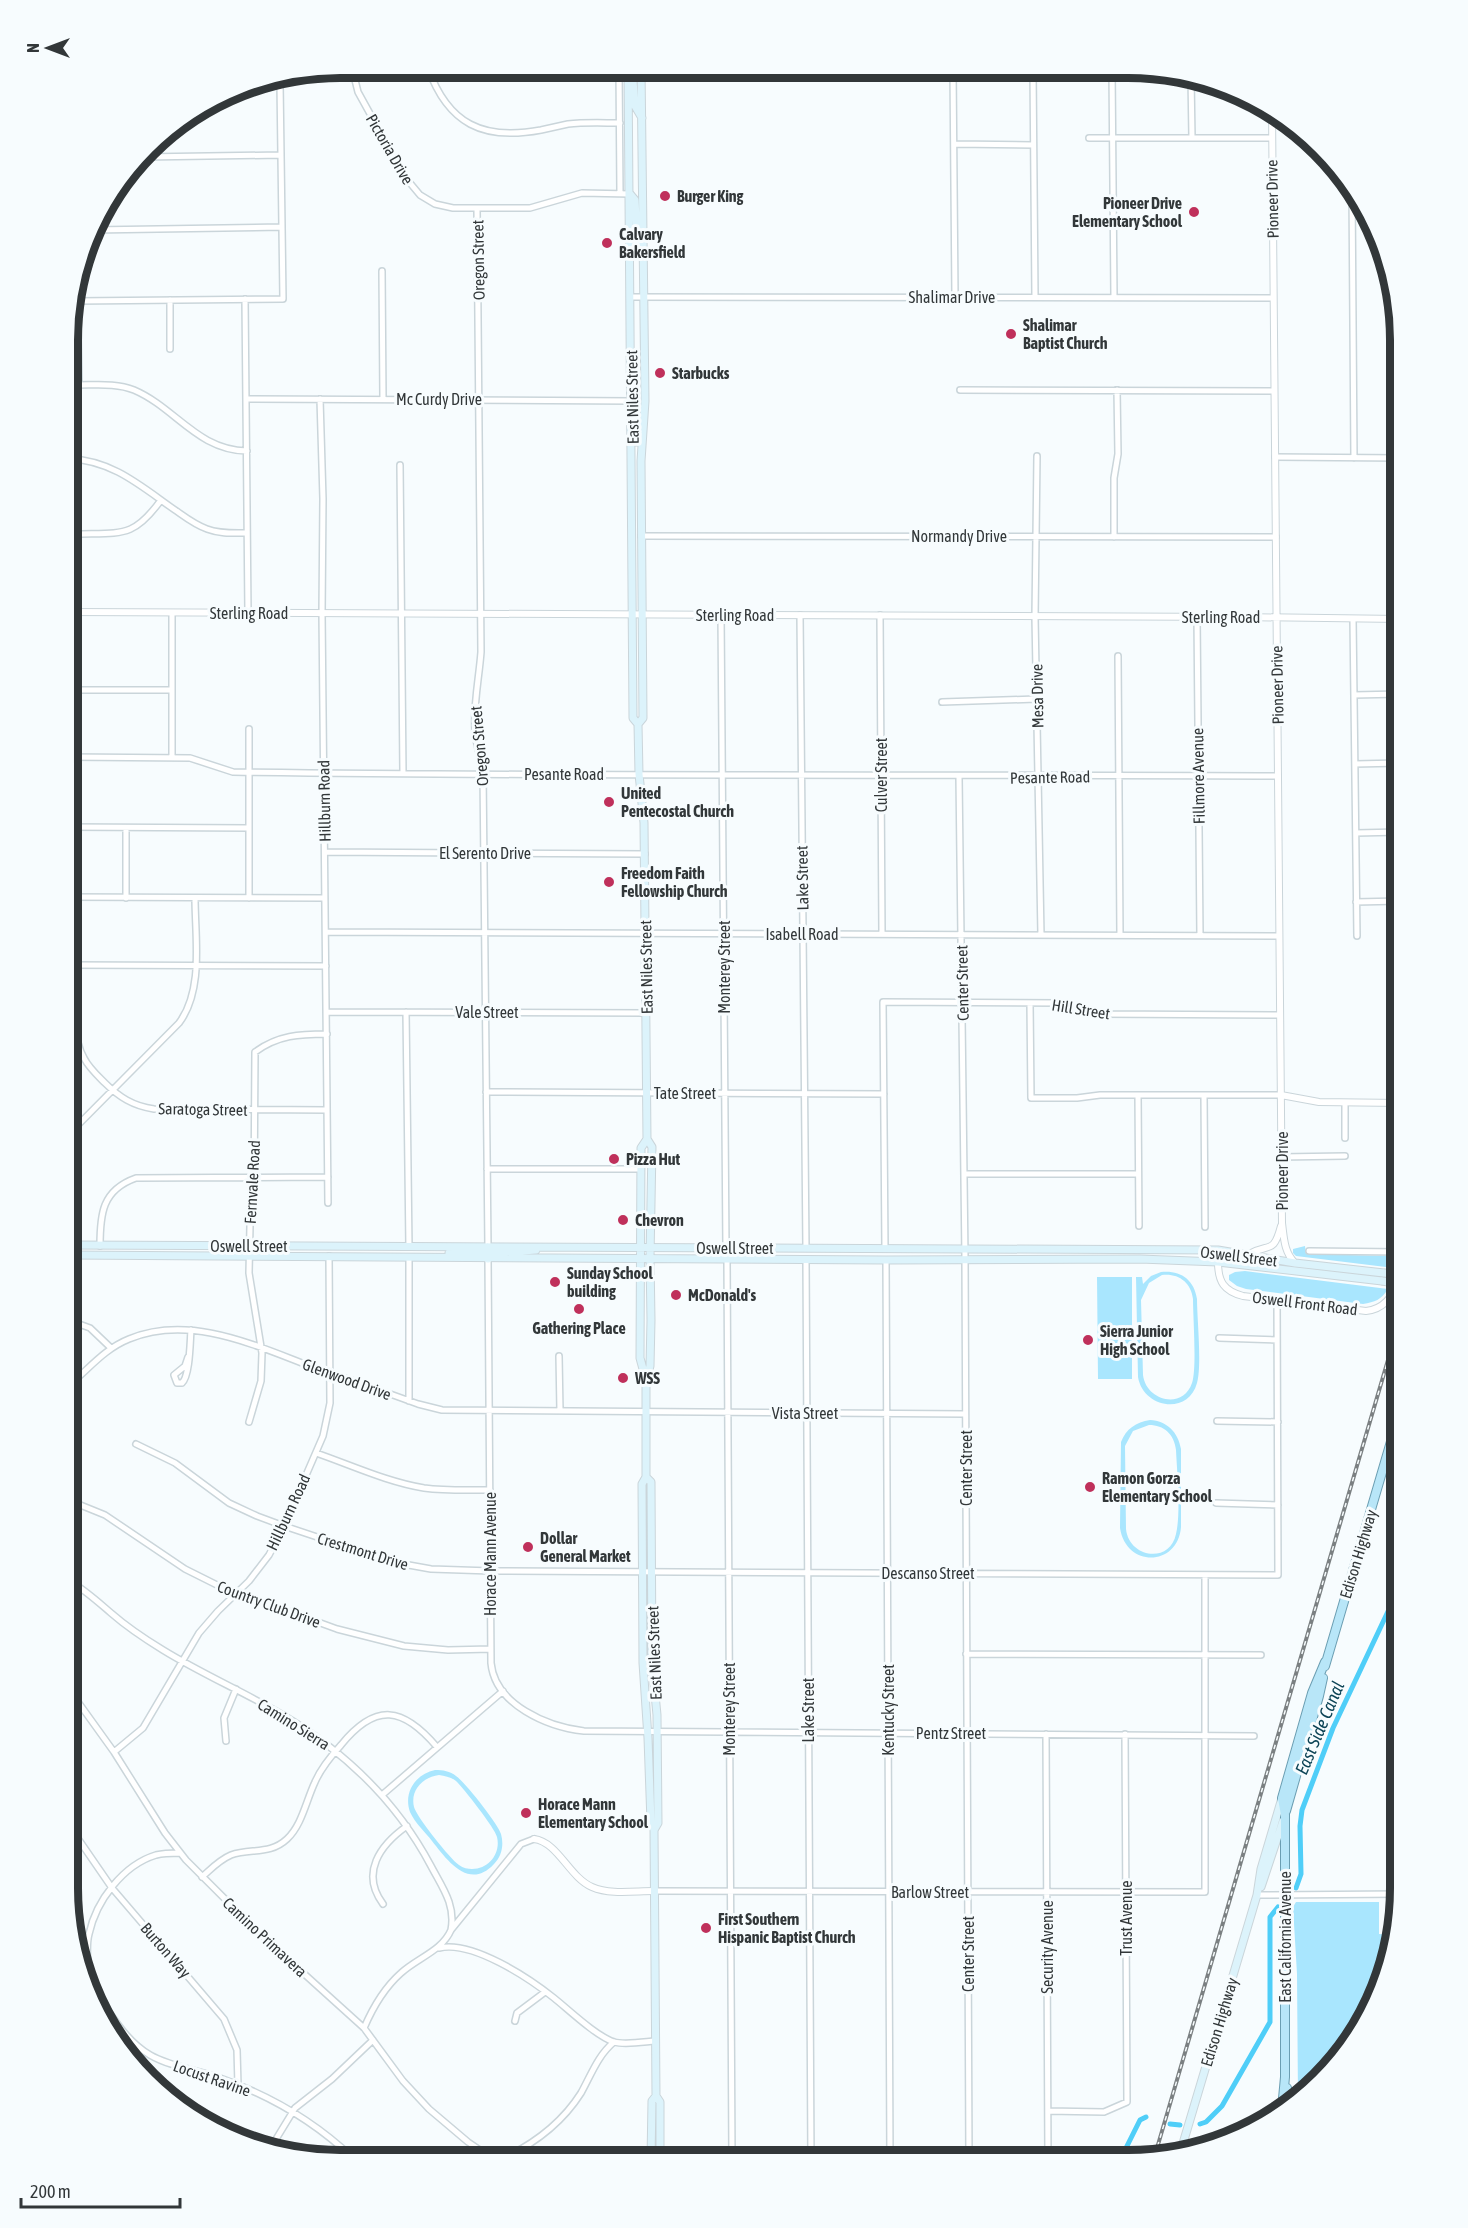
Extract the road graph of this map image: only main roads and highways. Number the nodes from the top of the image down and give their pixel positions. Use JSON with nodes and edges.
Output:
{"nodes":[{"id":1,"x":630,"y":78,"type":"edge"},
{"id":2,"x":631,"y":78,"type":"edge"},
{"id":3,"x":641,"y":78,"type":"edge"},
{"id":4,"x":642,"y":118,"type":"junction"},
{"id":5,"x":630,"y":194,"type":"junction"},
{"id":6,"x":643,"y":255,"type":"junction"},
{"id":7,"x":632,"y":401,"type":"junction"},
{"id":8,"x":641,"y":456,"type":"junction"},
{"id":9,"x":633,"y":487,"type":"junction"},
{"id":10,"x":641,"y":536,"type":"junction"},
{"id":11,"x":638,"y":724,"type":"junction"},
{"id":12,"x":647,"y":1139,"type":"junction"},
{"id":13,"x":78,"y":1245,"type":"edge"},
{"id":14,"x":488,"y":1247,"type":"junction"},
{"id":15,"x":548,"y":1248,"type":"junction"},
{"id":16,"x":640,"y":1248,"type":"junction"},
{"id":17,"x":651,"y":1248,"type":"junction"},
{"id":18,"x":78,"y":1255,"type":"edge"},
{"id":19,"x":429,"y":1257,"type":"junction"},
{"id":20,"x":640,"y":1258,"type":"junction"},
{"id":21,"x":650,"y":1258,"type":"junction"},
{"id":22,"x":488,"y":1259,"type":"junction"},
{"id":23,"x":1383,"y":1277,"type":"junction"},
{"id":24,"x":1390,"y":1277,"type":"edge"},
{"id":25,"x":646,"y":1380,"type":"junction"},
{"id":26,"x":1390,"y":1445,"type":"edge"},
{"id":27,"x":646,"y":1477,"type":"junction"},
{"id":28,"x":1326,"y":1662,"type":"junction"},
{"id":29,"x":1282,"y":1798,"type":"junction"},
{"id":30,"x":1285,"y":1815,"type":"junction"},
{"id":31,"x":654,"y":1830,"type":"junction"},
{"id":32,"x":1257,"y":1894,"type":"junction"},
{"id":33,"x":1285,"y":2077,"type":"junction"},
{"id":34,"x":1288,"y":2095,"type":"edge"},
{"id":35,"x":656,"y":2096,"type":"junction"},
{"id":36,"x":1283,"y":2099,"type":"edge"},
{"id":37,"x":1183,"y":2144,"type":"edge"},
{"id":38,"x":651,"y":2150,"type":"edge"},
{"id":39,"x":660,"y":2150,"type":"edge"}],
"edges":[{"from":1,"to":5,"type":"main road","name":"East Niles Street"},
{"from":2,"to":4,"type":"main road"},
{"from":3,"to":4,"type":"main road","name":"East Niles Street"},
{"from":4,"to":6,"type":"main road","name":"East Niles Street"},
{"from":5,"to":6,"type":"main road"},
{"from":5,"to":7,"type":"main road","name":"East Niles Street"},
{"from":6,"to":8,"type":"main road","name":"East Niles Street"},
{"from":7,"to":8,"type":"main road"},
{"from":7,"to":9,"type":"main road","name":"East Niles Street"},
{"from":8,"to":10,"type":"main road","name":"East Niles Street"},
{"from":9,"to":10,"type":"main road"},
{"from":9,"to":11,"type":"main road","name":"East Niles Street"},
{"from":10,"to":11,"type":"main road","name":"East Niles Street"},
{"from":11,"to":12,"type":"main road","name":"East Niles Street"},
{"from":12,"to":16,"type":"main road","name":"East Niles Street"},
{"from":12,"to":17,"type":"main road","name":"East Niles Street"},
{"from":13,"to":14,"type":"main road","name":"Oswell Street"},
{"from":14,"to":15,"type":"main road","name":"Oswell Street"},
{"from":14,"to":19,"type":"main road"},
{"from":15,"to":16,"type":"main road","name":"Oswell Street"},
{"from":15,"to":22,"type":"main road"},
{"from":16,"to":17,"type":"main road","name":"Oswell Street"},
{"from":16,"to":20,"type":"main road","name":"East Niles Street"},
{"from":17,"to":21,"type":"main road","name":"East Niles Street"},
{"from":17,"to":23,"type":"main road","name":"Oswell Street"},
{"from":18,"to":19,"type":"main road","name":"Oswell Street"},
{"from":19,"to":22,"type":"main road","name":"Oswell Street"},
{"from":20,"to":21,"type":"main road","name":"Oswell Street"},
{"from":20,"to":22,"type":"main road","name":"Oswell Street"},
{"from":20,"to":25,"type":"main road","name":"East Niles Street"},
{"from":21,"to":23,"type":"main road","name":"Oswell Street"},
{"from":21,"to":25,"type":"main road","name":"East Niles Street"},
{"from":23,"to":24,"type":"main road","name":"Oswell Street","bridge":true},
{"from":25,"to":27,"type":"main road","name":"East Niles Street"},
{"from":26,"to":28,"type":"main road","name":"Edison Highway"},
{"from":27,"to":31,"type":"main road","name":"East Niles Street"},
{"from":27,"to":31,"type":"main road","name":"East Niles Street"},
{"from":28,"to":29,"type":"main road","name":"Edison Highway"},
{"from":28,"to":30,"type":"main road","name":"Edison Highway"},
{"from":29,"to":30,"type":"main road","name":"East California Avenue"},
{"from":29,"to":32,"type":"main road","name":"Edison Highway"},
{"from":30,"to":32,"type":"main road","name":"Edison Highway"},
{"from":30,"to":33,"type":"main road","name":"East California Avenue"},
{"from":31,"to":35,"type":"main road","name":"East Niles Street"},
{"from":32,"to":37,"type":"main road","name":"Edison Highway"},
{"from":33,"to":34,"type":"main road","name":"East California Avenue"},
{"from":33,"to":36,"type":"main road","name":"East California Avenue"},
{"from":35,"to":38,"type":"main road","name":"East Niles Street"},
{"from":35,"to":39,"type":"main road","name":"East Niles Street"}]}
